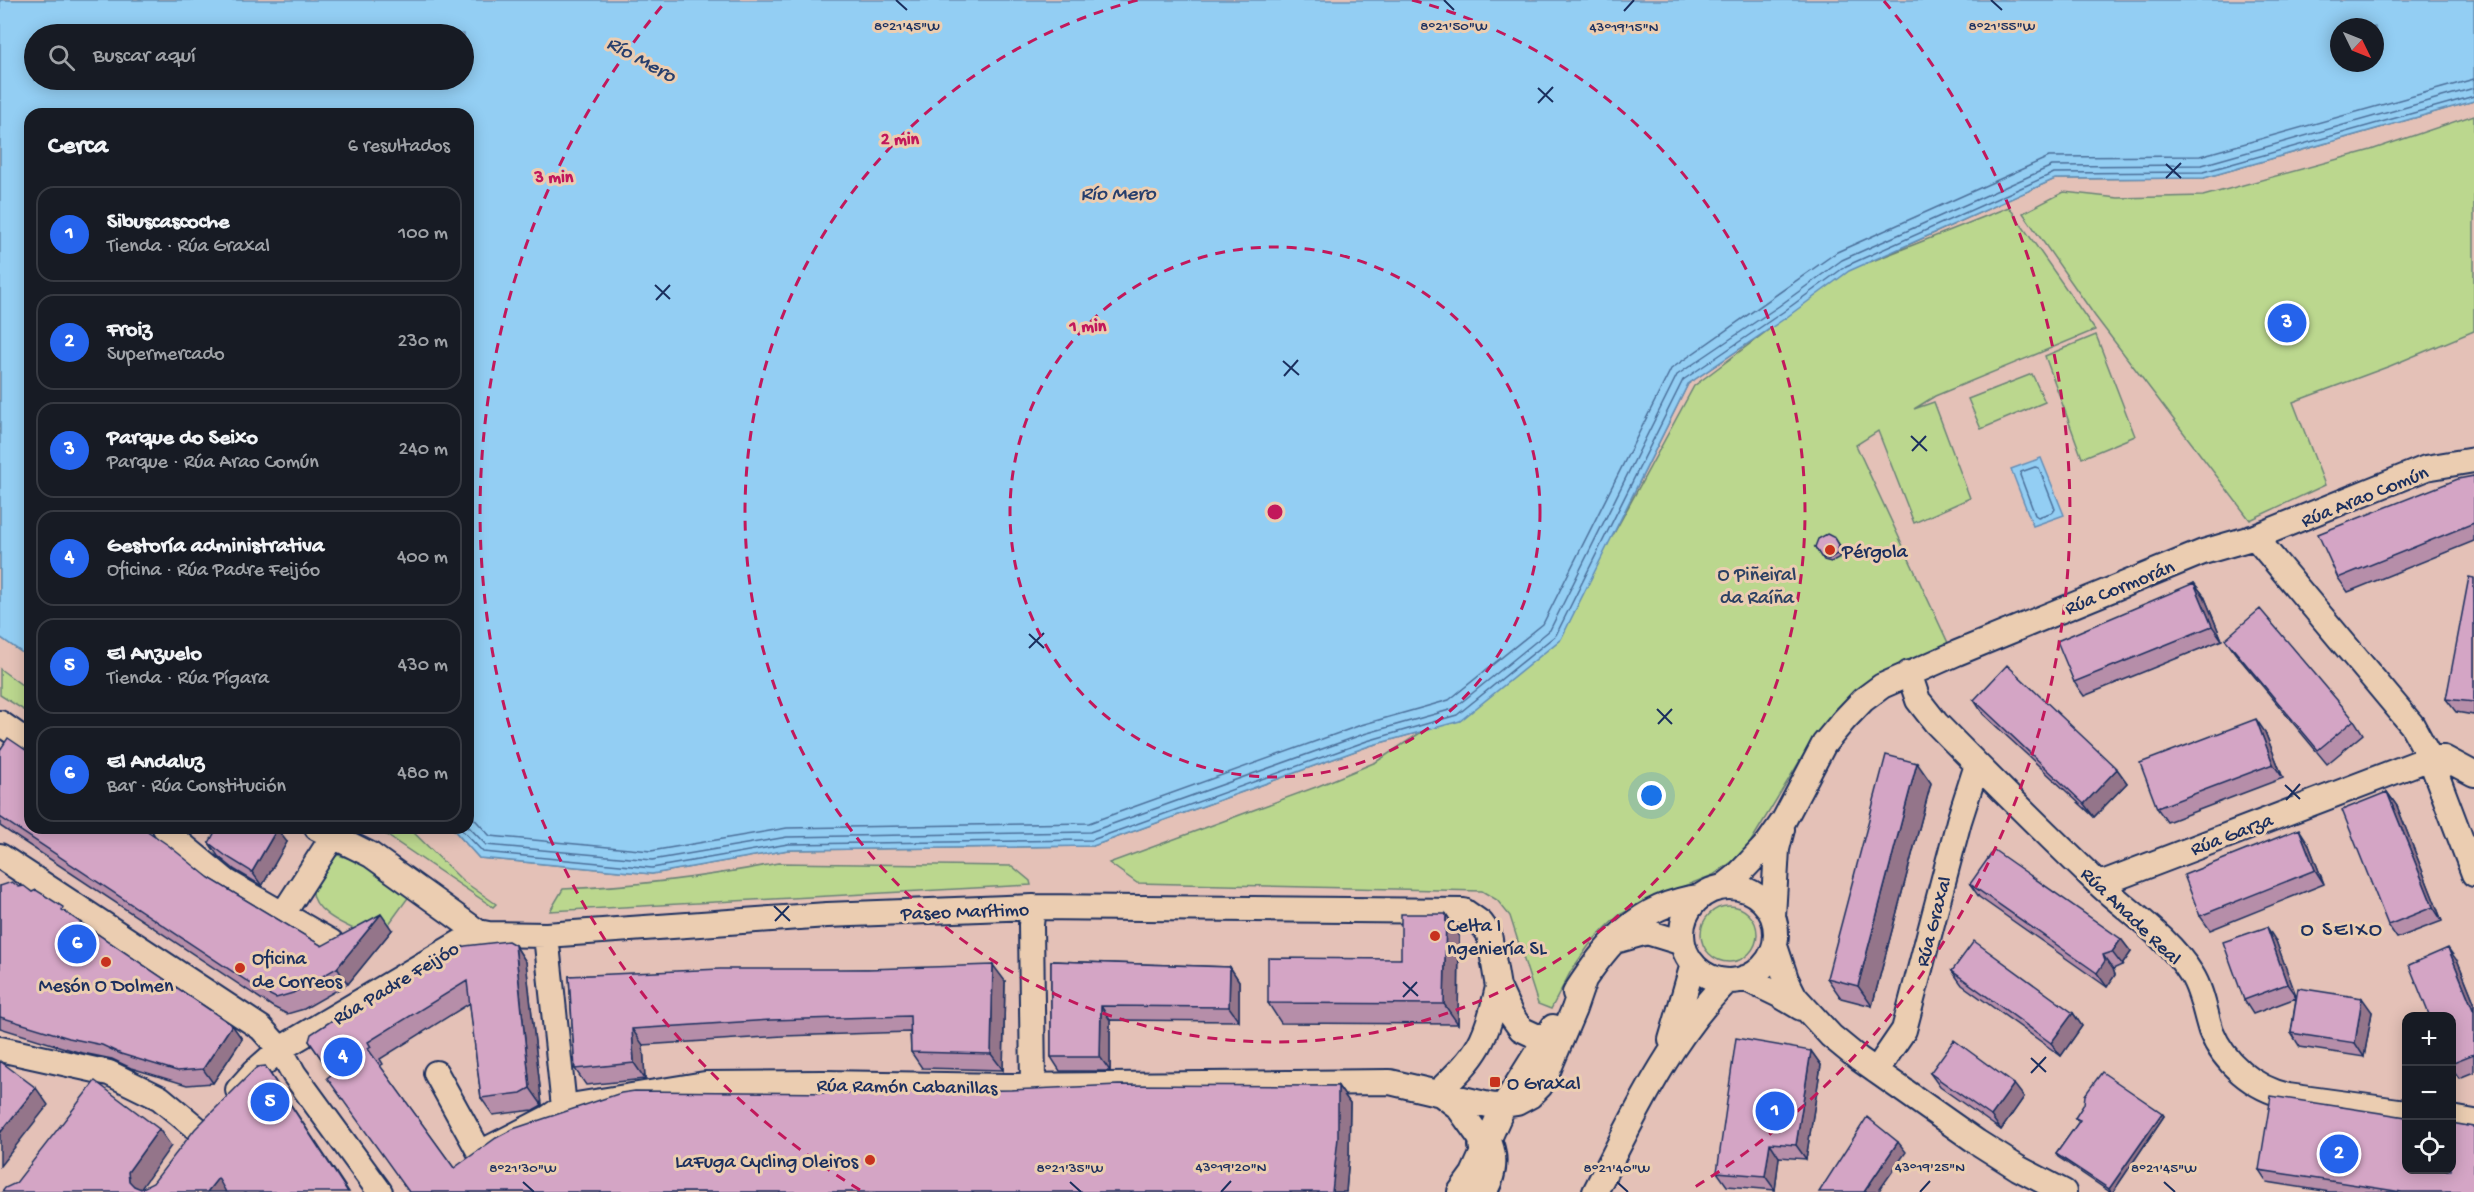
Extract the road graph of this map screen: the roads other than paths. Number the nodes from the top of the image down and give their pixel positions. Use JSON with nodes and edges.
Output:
{"nodes":[{"id":1,"x":2474,"y":460,"type":"edge"},
{"id":2,"x":2255,"y":537,"type":"junction"},
{"id":3,"x":1909,"y":673,"type":"junction"},
{"id":4,"x":0,"y":723,"type":"edge"},
{"id":5,"x":24,"y":740,"type":"edge"},
{"id":6,"x":2430,"y":758,"type":"junction"},
{"id":7,"x":1977,"y":765,"type":"junction"},
{"id":8,"x":2474,"y":774,"type":"edge"},
{"id":9,"x":1784,"y":820,"type":"junction"},
{"id":10,"x":169,"y":834,"type":"edge"},
{"id":11,"x":325,"y":834,"type":"edge"},
{"id":12,"x":330,"y":834,"type":"edge"},
{"id":13,"x":0,"y":856,"type":"edge"},
{"id":14,"x":2474,"y":874,"type":"edge"},
{"id":15,"x":2100,"y":884,"type":"junction"},
{"id":16,"x":1723,"y":886,"type":"junction"},
{"id":17,"x":1699,"y":897,"type":"junction"},
{"id":18,"x":1033,"y":908,"type":"junction"},
{"id":19,"x":283,"y":914,"type":"junction"},
{"id":20,"x":1773,"y":916,"type":"junction"},
{"id":21,"x":478,"y":932,"type":"junction"},
{"id":22,"x":546,"y":935,"type":"junction"},
{"id":23,"x":331,"y":942,"type":"edge"},
{"id":24,"x":1614,"y":942,"type":"junction"},
{"id":25,"x":1775,"y":946,"type":"junction"},
{"id":26,"x":1688,"y":953,"type":"junction"},
{"id":27,"x":1584,"y":980,"type":"junction"},
{"id":28,"x":1735,"y":980,"type":"junction"},
{"id":29,"x":1498,"y":987,"type":"junction"},
{"id":30,"x":1810,"y":1015,"type":"junction"},
{"id":31,"x":1547,"y":1036,"type":"junction"},
{"id":32,"x":0,"y":1049,"type":"edge"},
{"id":33,"x":280,"y":1049,"type":"junction"},
{"id":34,"x":1663,"y":1062,"type":"junction"},
{"id":35,"x":1876,"y":1071,"type":"junction"},
{"id":36,"x":436,"y":1073,"type":"dead end"},
{"id":37,"x":1033,"y":1085,"type":"junction"},
{"id":38,"x":1438,"y":1092,"type":"junction"},
{"id":39,"x":1504,"y":1105,"type":"junction"},
{"id":40,"x":564,"y":1107,"type":"junction"},
{"id":41,"x":2402,"y":1111,"type":"edge"},
{"id":42,"x":2456,"y":1119,"type":"edge"},
{"id":43,"x":2474,"y":1122,"type":"edge"},
{"id":44,"x":1486,"y":1146,"type":"junction"},
{"id":45,"x":380,"y":1192,"type":"edge"},
{"id":46,"x":1460,"y":1192,"type":"edge"},
{"id":47,"x":1479,"y":1192,"type":"edge"},
{"id":48,"x":1595,"y":1192,"type":"edge"},
{"id":49,"x":2064,"y":1192,"type":"edge"}],
"edges":[{"from":1,"to":2,"type":"street","name":"Rúa Arao Común"},
{"from":2,"to":3,"type":"street","name":"Rúa Cormorán"},
{"from":2,"to":6,"type":"street"},
{"from":3,"to":7,"type":"street","name":"Rúa Anade Real"},
{"from":3,"to":9,"type":"street","name":"Rúa Cormorán"},
{"from":4,"to":5,"type":"street"},
{"from":6,"to":8,"type":"street"},
{"from":6,"to":14,"type":"street"},
{"from":6,"to":15,"type":"street","name":"Rúa Garza"},
{"from":7,"to":15,"type":"street","name":"Rúa Anade Real"},
{"from":7,"to":35,"type":"street","name":"Rúa Graxal"},
{"from":9,"to":16,"type":"street","name":"Rúa Cormorán"},
{"from":9,"to":20,"type":"street","name":"Rúa Cormorán"},
{"from":10,"to":19,"type":"street"},
{"from":11,"to":19,"type":"street"},
{"from":12,"to":21,"type":"street"},
{"from":13,"to":33,"type":"street"},
{"from":15,"to":41,"type":"street","name":"Rúa Anade Real"},
{"from":16,"to":17,"type":"street"},
{"from":16,"to":20,"type":"street"},
{"from":17,"to":24,"type":"street"},
{"from":17,"to":26,"type":"street"},
{"from":18,"to":22,"type":"street","name":"Paseo Marítimo"},
{"from":18,"to":29,"type":"street","name":"Paseo Marítimo"},
{"from":18,"to":37,"type":"street"},
{"from":19,"to":23,"type":"street"},
{"from":20,"to":25,"type":"street"},
{"from":21,"to":22,"type":"street","name":"Paseo Marítimo"},
{"from":21,"to":33,"type":"street","name":"Rúa Padre Feijóo"},
{"from":22,"to":40,"type":"street"},
{"from":24,"to":26,"type":"street"},
{"from":24,"to":27,"type":"street"},
{"from":25,"to":28,"type":"street"},
{"from":25,"to":30,"type":"street"},
{"from":26,"to":28,"type":"street"},
{"from":26,"to":34,"type":"street"},
{"from":27,"to":31,"type":"street"},
{"from":27,"to":39,"type":"street"},
{"from":28,"to":30,"type":"street"},
{"from":28,"to":34,"type":"street"},
{"from":29,"to":31,"type":"street","name":"Paseo Marítimo"},
{"from":29,"to":38,"type":"street"},
{"from":30,"to":35,"type":"street"},
{"from":31,"to":39,"type":"street"},
{"from":32,"to":33,"type":"street","name":"Rúa Padre Feijóo"},
{"from":33,"to":45,"type":"street"},
{"from":34,"to":48,"type":"street"},
{"from":35,"to":49,"type":"street"},
{"from":36,"to":40,"type":"street","name":"Rúa Ramón Cabanillas"},
{"from":37,"to":38,"type":"street","name":"Rúa Ramón Cabanillas"},
{"from":37,"to":40,"type":"street","name":"Rúa Ramón Cabanillas"},
{"from":38,"to":39,"type":"street"},
{"from":38,"to":44,"type":"street","name":"Rúa Ramón Cabanillas"},
{"from":39,"to":44,"type":"street"},
{"from":42,"to":43,"type":"street"},
{"from":44,"to":46,"type":"street"},
{"from":44,"to":47,"type":"highway"}]}
